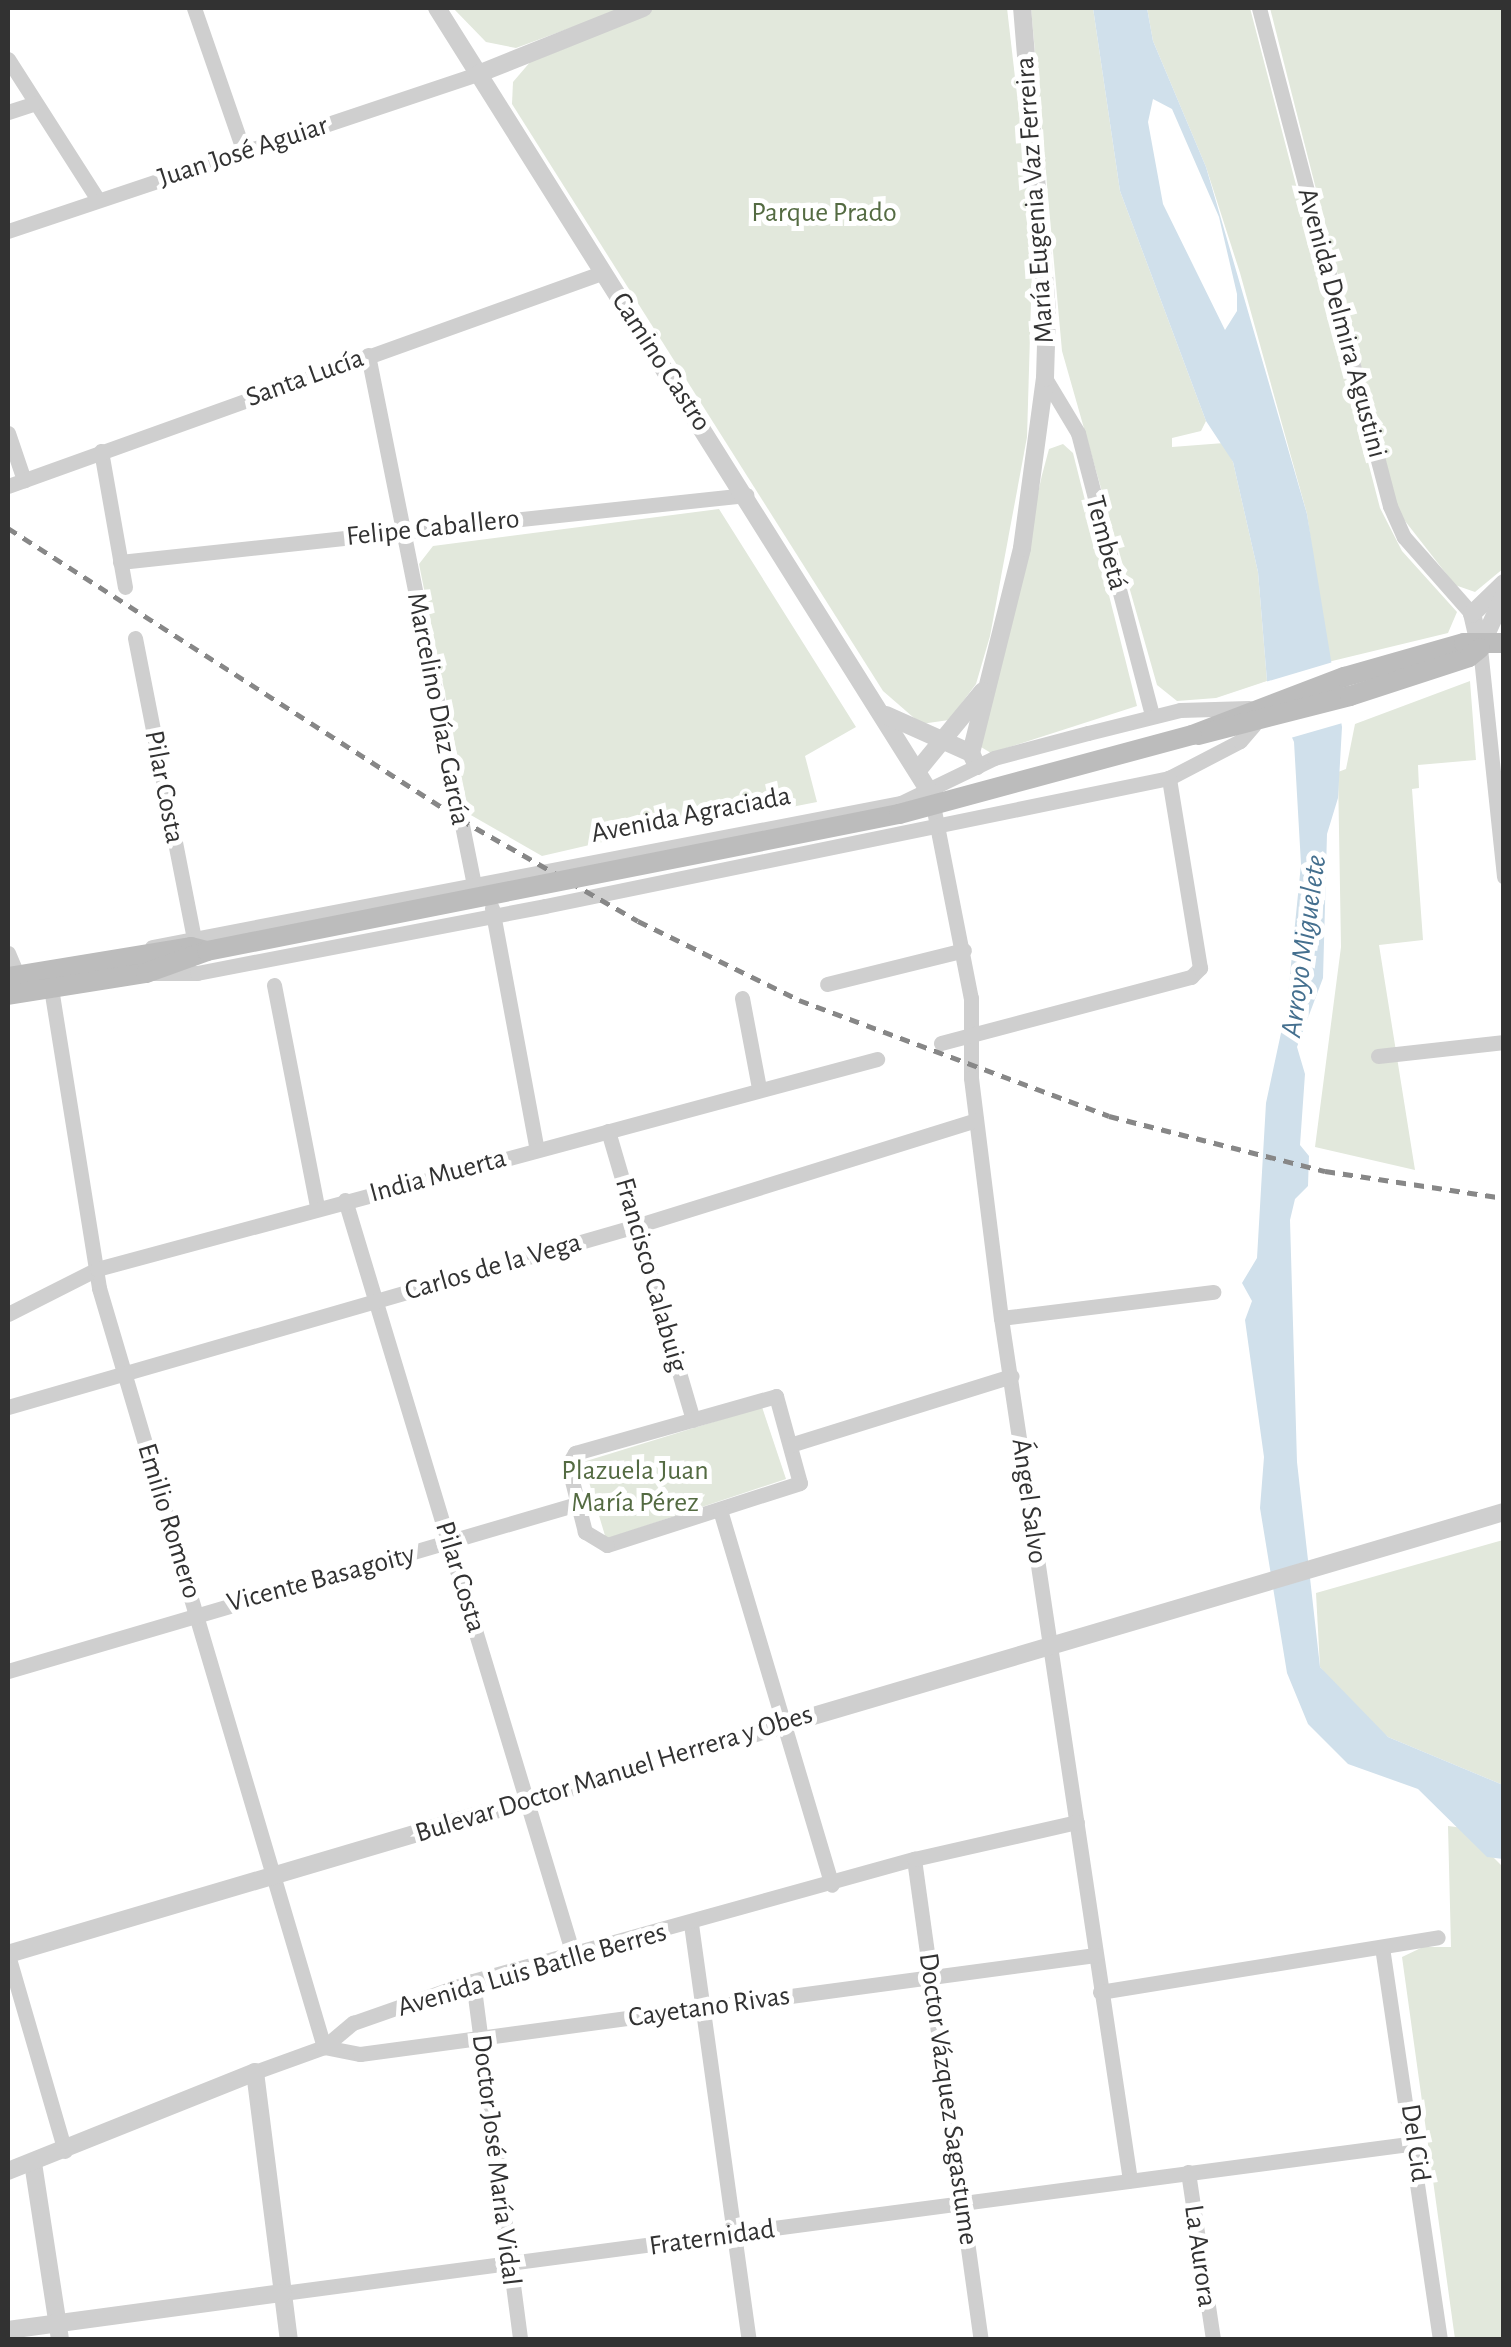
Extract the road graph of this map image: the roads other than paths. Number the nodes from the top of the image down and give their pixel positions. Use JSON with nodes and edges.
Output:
{"nodes":[{"id":1,"x":194,"y":8,"type":"edge"},
{"id":2,"x":437,"y":8,"type":"edge"},
{"id":3,"x":643,"y":8,"type":"edge"},
{"id":4,"x":1022,"y":8,"type":"edge"},
{"id":5,"x":1259,"y":8,"type":"edge"},
{"id":6,"x":8,"y":60,"type":"edge"},
{"id":7,"x":478,"y":74,"type":"junction"},
{"id":8,"x":35,"y":102,"type":"junction"},
{"id":9,"x":8,"y":112,"type":"edge"},
{"id":10,"x":244,"y":152,"type":"junction"},
{"id":11,"x":98,"y":200,"type":"junction"},
{"id":12,"x":8,"y":231,"type":"edge"},
{"id":13,"x":604,"y":272,"type":"junction"},
{"id":14,"x":368,"y":355,"type":"junction"},
{"id":15,"x":1045,"y":378,"type":"junction"},
{"id":16,"x":8,"y":432,"type":"edge"},
{"id":17,"x":101,"y":451,"type":"junction"},
{"id":18,"x":24,"y":480,"type":"junction"},
{"id":19,"x":8,"y":486,"type":"edge"},
{"id":20,"x":746,"y":495,"type":"junction"},
{"id":21,"x":403,"y":532,"type":"junction"},
{"id":22,"x":120,"y":562,"type":"junction"},
{"id":23,"x":1504,"y":583,"type":"edge"},
{"id":24,"x":125,"y":587,"type":"dead end"},
{"id":25,"x":1504,"y":595,"type":"edge"},
{"id":26,"x":1472,"y":614,"type":"junction"},
{"id":27,"x":134,"y":638,"type":"dead end"},
{"id":28,"x":1504,"y":643,"type":"edge"},
{"id":29,"x":1480,"y":648,"type":"junction"},
{"id":30,"x":986,"y":687,"type":"junction"},
{"id":31,"x":886,"y":715,"type":"junction"},
{"id":32,"x":1152,"y":715,"type":"junction"},
{"id":33,"x":1252,"y":716,"type":"junction"},
{"id":34,"x":943,"y":740,"type":"junction"},
{"id":35,"x":974,"y":759,"type":"junction"},
{"id":36,"x":918,"y":770,"type":"junction"},
{"id":37,"x":1169,"y":778,"type":"junction"},
{"id":38,"x":929,"y":791,"type":"junction"},
{"id":39,"x":986,"y":810,"type":"junction"},
{"id":40,"x":940,"y":822,"type":"junction"},
{"id":41,"x":1504,"y":877,"type":"edge"},
{"id":42,"x":474,"y":886,"type":"junction"},
{"id":43,"x":494,"y":916,"type":"junction"},
{"id":44,"x":200,"y":943,"type":"junction"},
{"id":45,"x":964,"y":950,"type":"junction"},
{"id":46,"x":8,"y":953,"type":"edge"},
{"id":47,"x":140,"y":964,"type":"junction"},
{"id":48,"x":274,"y":984,"type":"dead end"},
{"id":49,"x":827,"y":984,"type":"dead end"},
{"id":50,"x":14,"y":985,"type":"edge"},
{"id":51,"x":52,"y":988,"type":"junction"},
{"id":52,"x":742,"y":998,"type":"dead end"},
{"id":53,"x":974,"y":1034,"type":"junction"},
{"id":54,"x":1504,"y":1042,"type":"edge"},
{"id":55,"x":940,"y":1043,"type":"dead end"},
{"id":56,"x":1378,"y":1056,"type":"dead end"},
{"id":57,"x":877,"y":1059,"type":"dead end"},
{"id":58,"x":759,"y":1088,"type":"junction"},
{"id":59,"x":976,"y":1120,"type":"junction"},
{"id":60,"x":608,"y":1131,"type":"junction"},
{"id":61,"x":538,"y":1150,"type":"junction"},
{"id":62,"x":345,"y":1200,"type":"junction"},
{"id":63,"x":318,"y":1207,"type":"junction"},
{"id":64,"x":636,"y":1226,"type":"junction"},
{"id":65,"x":97,"y":1269,"type":"junction"},
{"id":66,"x":1213,"y":1292,"type":"dead end"},
{"id":67,"x":375,"y":1300,"type":"junction"},
{"id":68,"x":8,"y":1314,"type":"edge"},
{"id":69,"x":1001,"y":1318,"type":"junction"},
{"id":70,"x":124,"y":1372,"type":"junction"},
{"id":71,"x":1010,"y":1376,"type":"junction"},
{"id":72,"x":8,"y":1407,"type":"edge"},
{"id":73,"x":693,"y":1420,"type":"junction"},
{"id":74,"x":790,"y":1445,"type":"junction"},
{"id":75,"x":577,"y":1504,"type":"junction"},
{"id":76,"x":720,"y":1510,"type":"junction"},
{"id":77,"x":1504,"y":1512,"type":"edge"},
{"id":78,"x":449,"y":1544,"type":"junction"},
{"id":79,"x":198,"y":1613,"type":"junction"},
{"id":80,"x":1050,"y":1644,"type":"junction"},
{"id":81,"x":8,"y":1671,"type":"edge"},
{"id":82,"x":783,"y":1723,"type":"junction"},
{"id":83,"x":528,"y":1798,"type":"junction"},
{"id":84,"x":1076,"y":1822,"type":"junction"},
{"id":85,"x":914,"y":1859,"type":"junction"},
{"id":86,"x":274,"y":1880,"type":"junction"},
{"id":87,"x":832,"y":1885,"type":"junction"},
{"id":88,"x":690,"y":1924,"type":"junction"},
{"id":89,"x":1438,"y":1937,"type":"dead end"},
{"id":90,"x":1382,"y":1947,"type":"junction"},
{"id":91,"x":8,"y":1954,"type":"edge"},
{"id":92,"x":573,"y":1954,"type":"junction"},
{"id":93,"x":1095,"y":1955,"type":"junction"},
{"id":94,"x":930,"y":1978,"type":"junction"},
{"id":95,"x":473,"y":1981,"type":"junction"},
{"id":96,"x":1100,"y":1992,"type":"junction"},
{"id":97,"x":707,"y":2007,"type":"junction"},
{"id":98,"x":481,"y":2038,"type":"junction"},
{"id":99,"x":324,"y":2047,"type":"junction"},
{"id":100,"x":256,"y":2072,"type":"junction"},
{"id":101,"x":1416,"y":2142,"type":"junction"},
{"id":102,"x":65,"y":2151,"type":"junction"},
{"id":103,"x":33,"y":2163,"type":"junction"},
{"id":104,"x":8,"y":2171,"type":"edge"},
{"id":105,"x":1188,"y":2172,"type":"junction"},
{"id":106,"x":1130,"y":2180,"type":"junction"},
{"id":107,"x":963,"y":2202,"type":"junction"},
{"id":108,"x":736,"y":2236,"type":"junction"},
{"id":109,"x":509,"y":2264,"type":"junction"},
{"id":110,"x":283,"y":2293,"type":"junction"},
{"id":111,"x":8,"y":2330,"type":"edge"},
{"id":112,"x":59,"y":2332,"type":"edge"},
{"id":113,"x":289,"y":2340,"type":"edge"},
{"id":114,"x":520,"y":2340,"type":"edge"},
{"id":115,"x":749,"y":2340,"type":"edge"},
{"id":116,"x":981,"y":2340,"type":"edge"},
{"id":117,"x":1212,"y":2340,"type":"edge"},
{"id":118,"x":1440,"y":2340,"type":"edge"}],
"edges":[{"from":1,"to":10,"type":"street"},
{"from":2,"to":7,"type":"street","name":"Camino Castro"},
{"from":3,"to":7,"type":"street"},
{"from":4,"to":15,"type":"street","name":"María Eugenia Vaz Ferreira"},
{"from":5,"to":26,"type":"street","name":"Avenida Delmira Agustini"},
{"from":6,"to":8,"type":"street"},
{"from":7,"to":10,"type":"street","name":"Juan José Aguiar"},
{"from":7,"to":13,"type":"street","name":"Camino Castro"},
{"from":8,"to":9,"type":"street"},
{"from":8,"to":11,"type":"street"},
{"from":10,"to":11,"type":"street","name":"Juan José Aguiar"},
{"from":11,"to":12,"type":"street","name":"Juan José Aguiar"},
{"from":13,"to":14,"type":"street","name":"Santa Lucía"},
{"from":13,"to":20,"type":"street","name":"Camino Castro"},
{"from":14,"to":17,"type":"street","name":"Santa Lucía"},
{"from":14,"to":21,"type":"street","name":"Marcelino Díaz García"},
{"from":15,"to":30,"type":"street","name":"María Eugenia Vaz Ferreira"},
{"from":15,"to":32,"type":"street","name":"Tembetá"},
{"from":16,"to":18,"type":"street"},
{"from":17,"to":18,"type":"street","name":"Santa Lucía"},
{"from":17,"to":22,"type":"street"},
{"from":18,"to":19,"type":"street","name":"Santa Lucía"},
{"from":20,"to":21,"type":"street","name":"Felipe Caballero"},
{"from":20,"to":31,"type":"street","name":"Camino Castro"},
{"from":21,"to":22,"type":"street","name":"Felipe Caballero"},
{"from":21,"to":42,"type":"street","name":"Marcelino Díaz García"},
{"from":22,"to":24,"type":"street"},
{"from":23,"to":26,"type":"street"},
{"from":25,"to":29,"type":"street"},
{"from":26,"to":29,"type":"street"},
{"from":27,"to":44,"type":"street","name":"Pilar Costa"},
{"from":28,"to":29,"type":"main road","name":"Avenida Agraciada"},
{"from":29,"to":33,"type":"main road","name":"Avenida Agraciada"},
{"from":29,"to":41,"type":"street"},
{"from":30,"to":34,"type":"street","name":"María Eugenia Vaz Ferreira"},
{"from":30,"to":35,"type":"street","name":"María Eugenia Vaz Ferreira"},
{"from":31,"to":34,"type":"street"},
{"from":31,"to":36,"type":"street","name":"Camino Castro"},
{"from":32,"to":33,"type":"street","name":"Avenida Agraciada"},
{"from":32,"to":35,"type":"street","name":"Avenida Agraciada"},
{"from":33,"to":37,"type":"street","name":"Avenida Agraciada"},
{"from":33,"to":44,"type":"main road","name":"Avenida Agraciada","bridge":true},
{"from":34,"to":35,"type":"street"},
{"from":34,"to":36,"type":"street","name":"María Eugenia Vaz Ferreira"},
{"from":35,"to":38,"type":"street","name":"Avenida Agraciada"},
{"from":35,"to":39,"type":"street","name":"María Eugenia Vaz Ferreira"},
{"from":36,"to":38,"type":"street","name":"Camino Castro"},
{"from":37,"to":39,"type":"street","name":"Avenida Agraciada"},
{"from":37,"to":53,"type":"street"},
{"from":38,"to":40,"type":"street","name":"Camino Castro"},
{"from":38,"to":42,"type":"street","name":"Avenida Agraciada"},
{"from":39,"to":40,"type":"street","name":"Avenida Agraciada"},
{"from":40,"to":43,"type":"street","name":"Avenida Agraciada"},
{"from":40,"to":45,"type":"street","name":"Ángel Salvo"},
{"from":42,"to":43,"type":"street","name":"Marcelino Díaz García"},
{"from":42,"to":44,"type":"street","name":"Avenida Agraciada"},
{"from":43,"to":47,"type":"street","name":"Avenida Agraciada"},
{"from":43,"to":61,"type":"street","name":"Marcelino Díaz García"},
{"from":44,"to":47,"type":"main road","name":"Avenida Agraciada"},
{"from":45,"to":49,"type":"street"},
{"from":45,"to":53,"type":"street","name":"Ángel Salvo"},
{"from":46,"to":50,"type":"street"},
{"from":47,"to":50,"type":"main road","name":"Avenida Agraciada"},
{"from":47,"to":51,"type":"main road","name":"Avenida Agraciada"},
{"from":48,"to":63,"type":"street"},
{"from":50,"to":51,"type":"main road","name":"Avenida Agraciada"},
{"from":51,"to":65,"type":"street","name":"Emilio Romero"},
{"from":52,"to":58,"type":"street"},
{"from":53,"to":55,"type":"street"},
{"from":53,"to":59,"type":"street","name":"Ángel Salvo"},
{"from":54,"to":56,"type":"street"},
{"from":57,"to":58,"type":"street","name":"India Muerta"},
{"from":58,"to":60,"type":"street","name":"India Muerta"},
{"from":59,"to":64,"type":"street","name":"Carlos de la Vega"},
{"from":59,"to":69,"type":"street","name":"Ángel Salvo"},
{"from":60,"to":61,"type":"street","name":"India Muerta"},
{"from":60,"to":64,"type":"street","name":"Francisco Calabuig"},
{"from":61,"to":62,"type":"street","name":"India Muerta"},
{"from":62,"to":63,"type":"street","name":"India Muerta"},
{"from":62,"to":67,"type":"street","name":"Pilar Costa"},
{"from":63,"to":65,"type":"street","name":"India Muerta"},
{"from":64,"to":67,"type":"street","name":"Carlos de la Vega"},
{"from":64,"to":73,"type":"street","name":"Francisco Calabuig"},
{"from":65,"to":68,"type":"street","name":"India Muerta"},
{"from":65,"to":70,"type":"street","name":"Emilio Romero"},
{"from":66,"to":69,"type":"street"},
{"from":67,"to":70,"type":"street","name":"Carlos de la Vega"},
{"from":67,"to":78,"type":"street","name":"Pilar Costa"},
{"from":69,"to":71,"type":"street","name":"Ángel Salvo"},
{"from":70,"to":72,"type":"street","name":"Carlos de la Vega"},
{"from":70,"to":79,"type":"street","name":"Emilio Romero"},
{"from":71,"to":74,"type":"street"},
{"from":71,"to":80,"type":"street","name":"Ángel Salvo"},
{"from":73,"to":74,"type":"street"},
{"from":73,"to":75,"type":"street"},
{"from":74,"to":76,"type":"street"},
{"from":75,"to":76,"type":"street"},
{"from":75,"to":78,"type":"street","name":"Vicente Basagoity"},
{"from":76,"to":82,"type":"street"},
{"from":77,"to":80,"type":"street","name":"Bulevar Doctor Manuel Herrera y Obes"},
{"from":78,"to":79,"type":"street","name":"Vicente Basagoity"},
{"from":78,"to":83,"type":"street","name":"Pilar Costa"},
{"from":79,"to":81,"type":"street","name":"Vicente Basagoity"},
{"from":79,"to":86,"type":"street","name":"Emilio Romero"},
{"from":80,"to":82,"type":"street","name":"Bulevar Doctor Manuel Herrera y Obes"},
{"from":80,"to":84,"type":"street","name":"Ángel Salvo"},
{"from":82,"to":83,"type":"street","name":"Bulevar Doctor Manuel Herrera y Obes"},
{"from":82,"to":87,"type":"street"},
{"from":83,"to":86,"type":"street","name":"Bulevar Doctor Manuel Herrera y Obes"},
{"from":83,"to":92,"type":"street","name":"Pilar Costa"},
{"from":84,"to":85,"type":"street","name":"Avenida Luis Batlle Berres"},
{"from":84,"to":93,"type":"street","name":"Ángel Salvo"},
{"from":85,"to":87,"type":"street","name":"Avenida Luis Batlle Berres"},
{"from":85,"to":94,"type":"street","name":"Doctor Vázquez Sagastume"},
{"from":86,"to":91,"type":"street","name":"Bulevar Doctor Manuel Herrera y Obes"},
{"from":86,"to":99,"type":"street","name":"Emilio Romero"},
{"from":87,"to":88,"type":"street","name":"Avenida Luis Batlle Berres"},
{"from":88,"to":92,"type":"street","name":"Avenida Luis Batlle Berres"},
{"from":88,"to":97,"type":"street"},
{"from":89,"to":90,"type":"street"},
{"from":90,"to":96,"type":"street"},
{"from":90,"to":101,"type":"street","name":"Del Cid"},
{"from":91,"to":102,"type":"street"},
{"from":92,"to":95,"type":"street","name":"Avenida Luis Batlle Berres"},
{"from":93,"to":94,"type":"street","name":"Cayetano Rivas"},
{"from":93,"to":96,"type":"street","name":"Ángel Salvo"},
{"from":94,"to":97,"type":"street","name":"Cayetano Rivas"},
{"from":94,"to":107,"type":"street","name":"Doctor Vázquez Sagastume"},
{"from":95,"to":98,"type":"street","name":"Doctor José María Vidal"},
{"from":95,"to":99,"type":"street","name":"Avenida Luis Batlle Berres"},
{"from":96,"to":106,"type":"street","name":"Ángel Salvo"},
{"from":97,"to":98,"type":"street","name":"Cayetano Rivas"},
{"from":97,"to":108,"type":"street"},
{"from":98,"to":99,"type":"street","name":"Cayetano Rivas"},
{"from":98,"to":109,"type":"street","name":"Doctor José María Vidal"},
{"from":99,"to":100,"type":"street","name":"Avenida Luis Batlle Berres"},
{"from":100,"to":102,"type":"street","name":"Avenida Luis Batlle Berres"},
{"from":100,"to":110,"type":"street"},
{"from":101,"to":105,"type":"street","name":"Fraternidad"},
{"from":101,"to":118,"type":"street","name":"Del Cid"},
{"from":102,"to":103,"type":"street","name":"Avenida Luis Batlle Berres"},
{"from":103,"to":104,"type":"street","name":"Avenida Luis Batlle Berres"},
{"from":103,"to":112,"type":"street"},
{"from":105,"to":106,"type":"street","name":"Fraternidad"},
{"from":105,"to":117,"type":"street","name":"La Aurora"},
{"from":106,"to":107,"type":"street","name":"Fraternidad"},
{"from":107,"to":108,"type":"street","name":"Fraternidad"},
{"from":107,"to":116,"type":"street","name":"Doctor Vázquez Sagastume"},
{"from":108,"to":109,"type":"street","name":"Fraternidad"},
{"from":108,"to":115,"type":"street"},
{"from":109,"to":110,"type":"street","name":"Fraternidad"},
{"from":109,"to":114,"type":"street","name":"Doctor José María Vidal"},
{"from":110,"to":112,"type":"street","name":"Fraternidad"},
{"from":110,"to":113,"type":"street"},
{"from":111,"to":112,"type":"street","name":"Fraternidad"}]}
